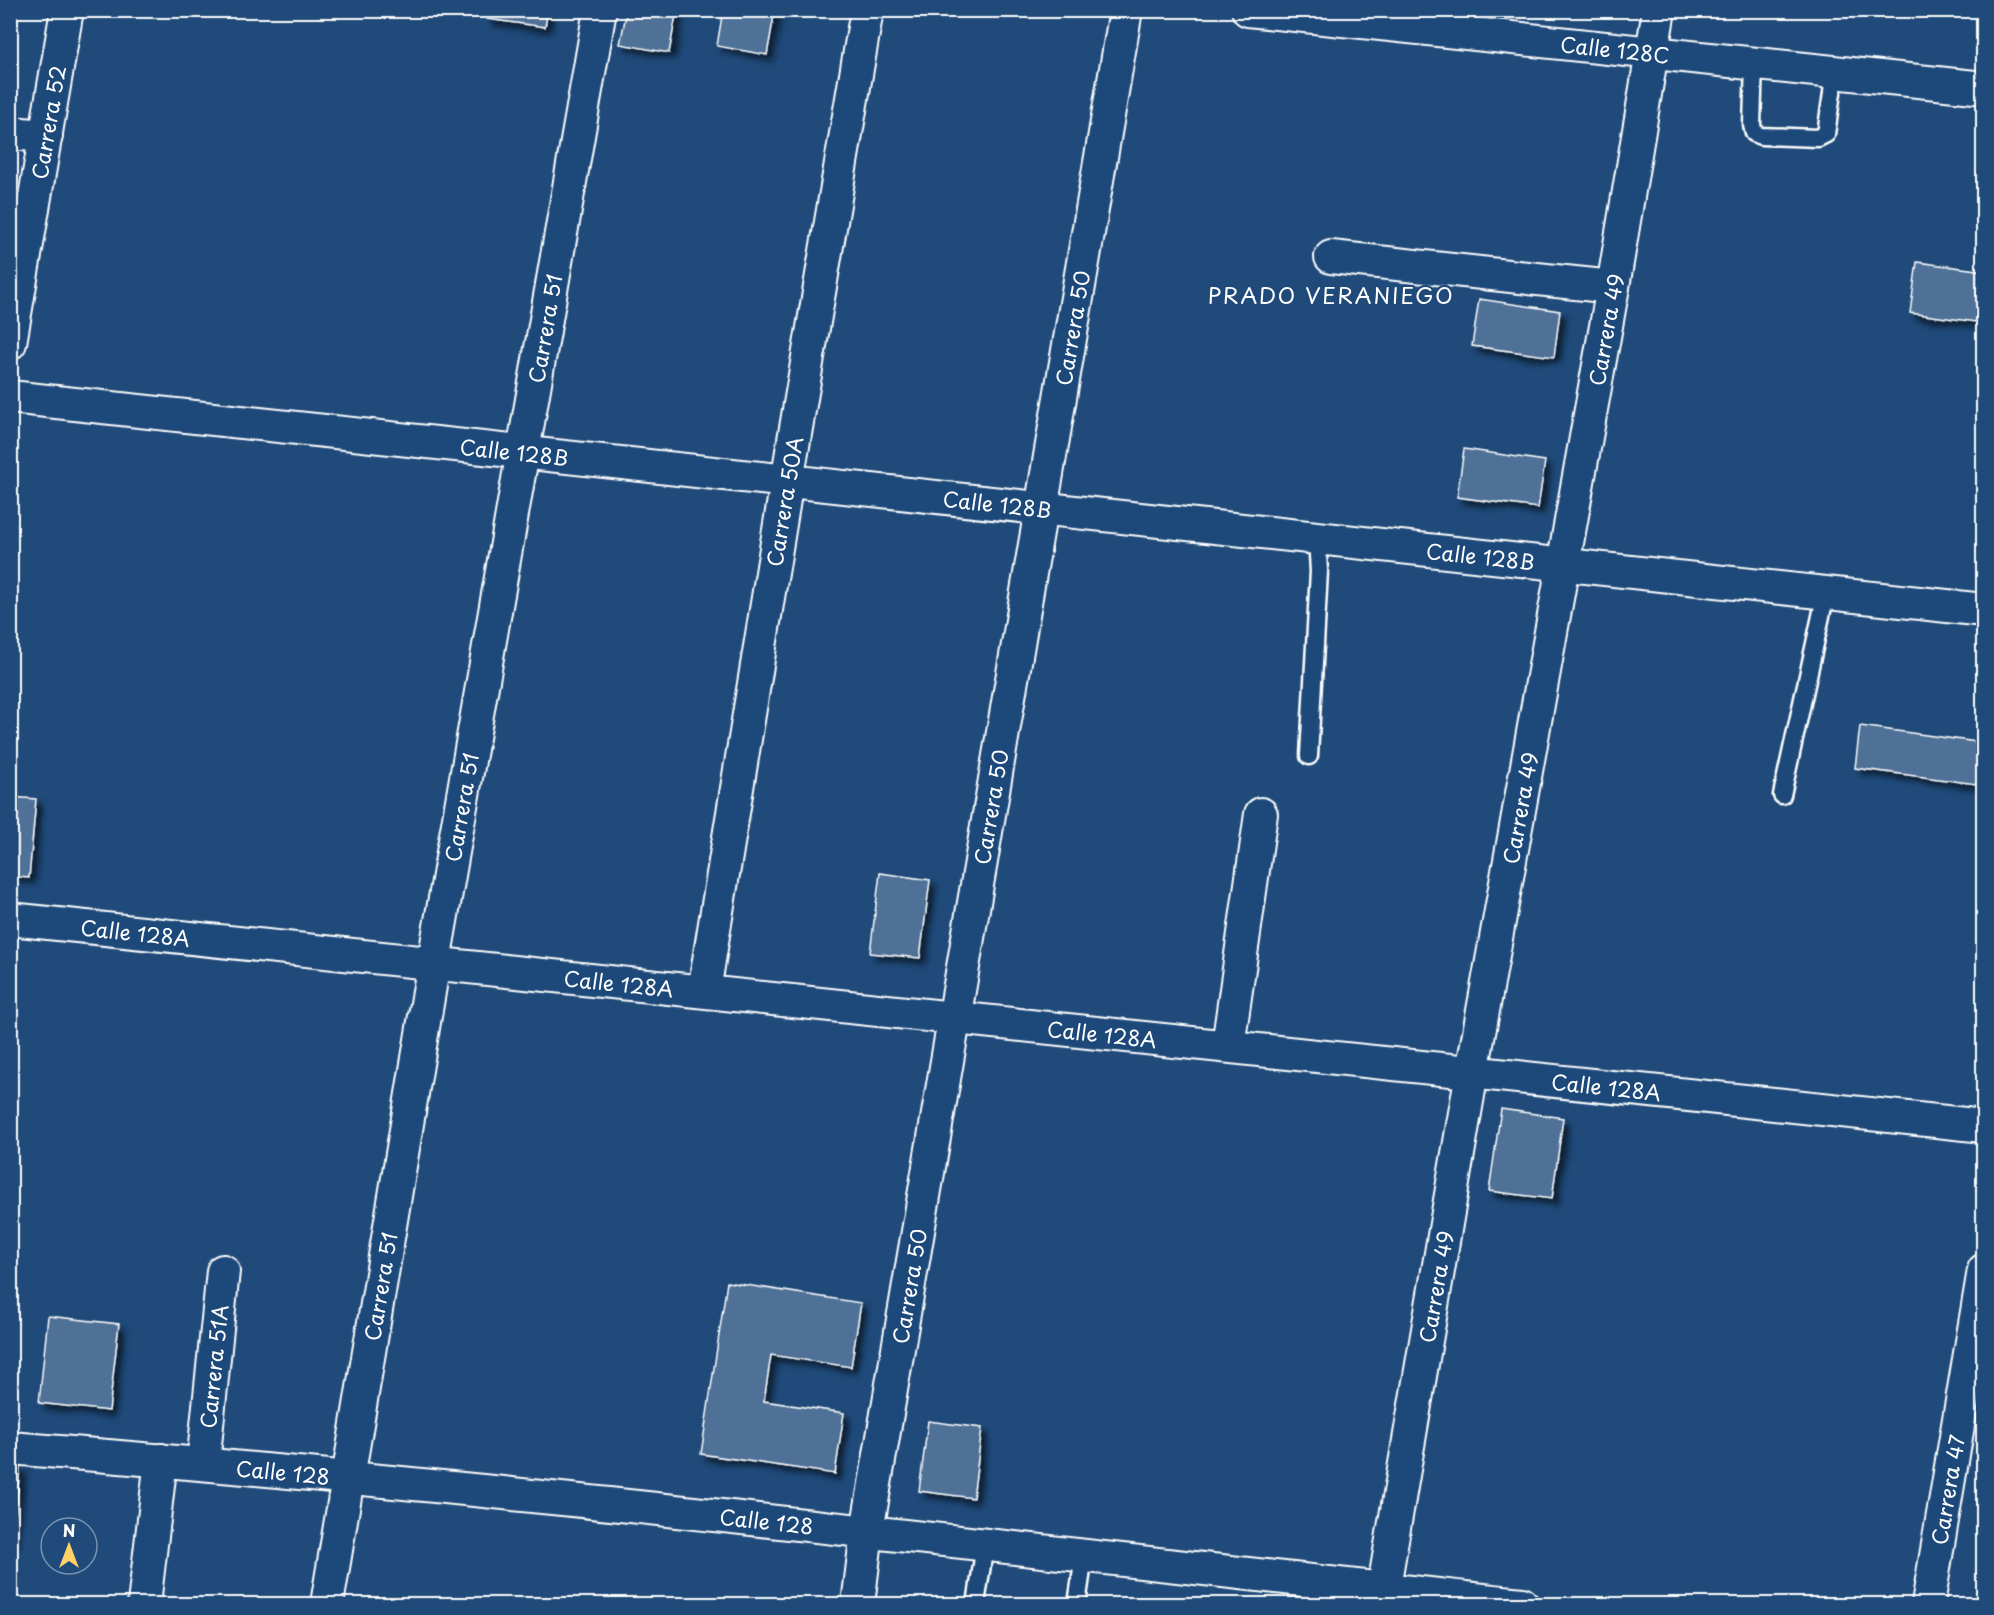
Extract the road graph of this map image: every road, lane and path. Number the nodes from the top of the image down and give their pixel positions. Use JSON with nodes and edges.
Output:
{"nodes":[{"id":1,"x":67,"y":10,"type":"edge"},
{"id":2,"x":600,"y":10,"type":"edge"},
{"id":3,"x":867,"y":10,"type":"edge"},
{"id":4,"x":1126,"y":10,"type":"edge"},
{"id":5,"x":1248,"y":10,"type":"edge"},
{"id":6,"x":1659,"y":10,"type":"edge"},
{"id":7,"x":1373,"y":17,"type":"edge"},
{"id":8,"x":1652,"y":53,"type":"junction"},
{"id":9,"x":1754,"y":63,"type":"junction"},
{"id":10,"x":1835,"y":72,"type":"junction"},
{"id":11,"x":1983,"y":88,"type":"edge"},
{"id":12,"x":10,"y":133,"type":"edge"},
{"id":13,"x":46,"y":136,"type":"junction"},
{"id":14,"x":1331,"y":256,"type":"dead end"},
{"id":15,"x":1613,"y":287,"type":"junction"},
{"id":16,"x":10,"y":343,"type":"edge"},
{"id":17,"x":10,"y":397,"type":"edge"},
{"id":18,"x":522,"y":452,"type":"junction"},
{"id":19,"x":787,"y":481,"type":"junction"},
{"id":20,"x":1041,"y":507,"type":"junction"},
{"id":21,"x":1317,"y":538,"type":"junction"},
{"id":22,"x":1562,"y":564,"type":"junction"},
{"id":23,"x":1826,"y":593,"type":"junction"},
{"id":24,"x":1983,"y":610,"type":"edge"},
{"id":25,"x":1309,"y":756,"type":"dead end"},
{"id":26,"x":1782,"y":795,"type":"dead end"},
{"id":27,"x":1261,"y":814,"type":"dead end"},
{"id":28,"x":10,"y":919,"type":"edge"},
{"id":29,"x":433,"y":963,"type":"junction"},
{"id":30,"x":704,"y":991,"type":"junction"},
{"id":31,"x":955,"y":1017,"type":"junction"},
{"id":32,"x":1228,"y":1046,"type":"junction"},
{"id":33,"x":1472,"y":1072,"type":"junction"},
{"id":34,"x":1983,"y":1126,"type":"edge"},
{"id":35,"x":1983,"y":1270,"type":"edge"},
{"id":36,"x":222,"y":1271,"type":"dead end"},
{"id":37,"x":10,"y":1448,"type":"edge"},
{"id":38,"x":161,"y":1460,"type":"junction"},
{"id":39,"x":203,"y":1464,"type":"junction"},
{"id":40,"x":346,"y":1478,"type":"junction"},
{"id":41,"x":867,"y":1531,"type":"junction"},
{"id":42,"x":985,"y":1545,"type":"junction"},
{"id":43,"x":1084,"y":1556,"type":"junction"},
{"id":44,"x":1382,"y":1597,"type":"edge"},
{"id":45,"x":144,"y":1605,"type":"edge"},
{"id":46,"x":327,"y":1605,"type":"edge"},
{"id":47,"x":858,"y":1605,"type":"edge"},
{"id":48,"x":976,"y":1605,"type":"edge"},
{"id":49,"x":1077,"y":1605,"type":"edge"},
{"id":50,"x":1522,"y":1605,"type":"edge"},
{"id":51,"x":1928,"y":1605,"type":"edge"}],
"edges":[{"from":1,"to":13,"type":"street","name":"Carrera 52"},
{"from":2,"to":18,"type":"street","name":"Carrera 51"},
{"from":3,"to":19,"type":"street","name":"Carrera 50A"},
{"from":4,"to":20,"type":"street","name":"Carrera 50"},
{"from":5,"to":7,"type":"street","name":"Calle 128C"},
{"from":6,"to":8,"type":"street","name":"Carrera 49"},
{"from":7,"to":8,"type":"street","name":"Calle 128C"},
{"from":8,"to":9,"type":"street","name":"Calle 128C"},
{"from":8,"to":15,"type":"street","name":"Carrera 49"},
{"from":9,"to":10,"type":"street","name":"Calle 128C"},
{"from":9,"to":10,"type":"lane"},
{"from":10,"to":11,"type":"street","name":"Calle 128C"},
{"from":12,"to":13,"type":"street"},
{"from":13,"to":16,"type":"street","name":"Carrera 52"},
{"from":14,"to":15,"type":"street"},
{"from":15,"to":22,"type":"street","name":"Carrera 49"},
{"from":17,"to":18,"type":"street","name":"Calle 128B"},
{"from":18,"to":19,"type":"street","name":"Calle 128B"},
{"from":18,"to":29,"type":"street","name":"Carrera 51"},
{"from":19,"to":20,"type":"street","name":"Calle 128B"},
{"from":19,"to":30,"type":"street","name":"Carrera 50A"},
{"from":20,"to":21,"type":"street","name":"Calle 128B"},
{"from":20,"to":31,"type":"street","name":"Carrera 50"},
{"from":21,"to":22,"type":"street","name":"Calle 128B"},
{"from":21,"to":25,"type":"lane"},
{"from":22,"to":23,"type":"street","name":"Calle 128B"},
{"from":22,"to":33,"type":"street","name":"Carrera 49"},
{"from":23,"to":24,"type":"street","name":"Calle 128B"},
{"from":23,"to":26,"type":"lane"},
{"from":27,"to":32,"type":"street"},
{"from":28,"to":29,"type":"street","name":"Calle 128A"},
{"from":29,"to":30,"type":"street","name":"Calle 128A"},
{"from":29,"to":40,"type":"street","name":"Carrera 51"},
{"from":30,"to":31,"type":"street","name":"Calle 128A"},
{"from":31,"to":32,"type":"street","name":"Calle 128A"},
{"from":31,"to":41,"type":"street","name":"Carrera 50"},
{"from":32,"to":33,"type":"street","name":"Calle 128A"},
{"from":33,"to":34,"type":"street","name":"Calle 128A"},
{"from":33,"to":44,"type":"street","name":"Carrera 49"},
{"from":35,"to":51,"type":"street","name":"Carrera 47"},
{"from":36,"to":39,"type":"street","name":"Carrera 51A"},
{"from":37,"to":38,"type":"street","name":"Calle 128"},
{"from":38,"to":39,"type":"street","name":"Calle 128"},
{"from":38,"to":45,"type":"street"},
{"from":39,"to":40,"type":"street","name":"Calle 128"},
{"from":40,"to":41,"type":"street","name":"Calle 128"},
{"from":40,"to":46,"type":"street","name":"Carrera 51"},
{"from":41,"to":42,"type":"street","name":"Calle 128"},
{"from":41,"to":47,"type":"street","name":"Carrera 50"},
{"from":42,"to":43,"type":"street","name":"Calle 128"},
{"from":42,"to":48,"type":"lane"},
{"from":43,"to":44,"type":"street","name":"Calle 128"},
{"from":43,"to":49,"type":"lane"},
{"from":44,"to":50,"type":"street","name":"Calle 128"}]}
